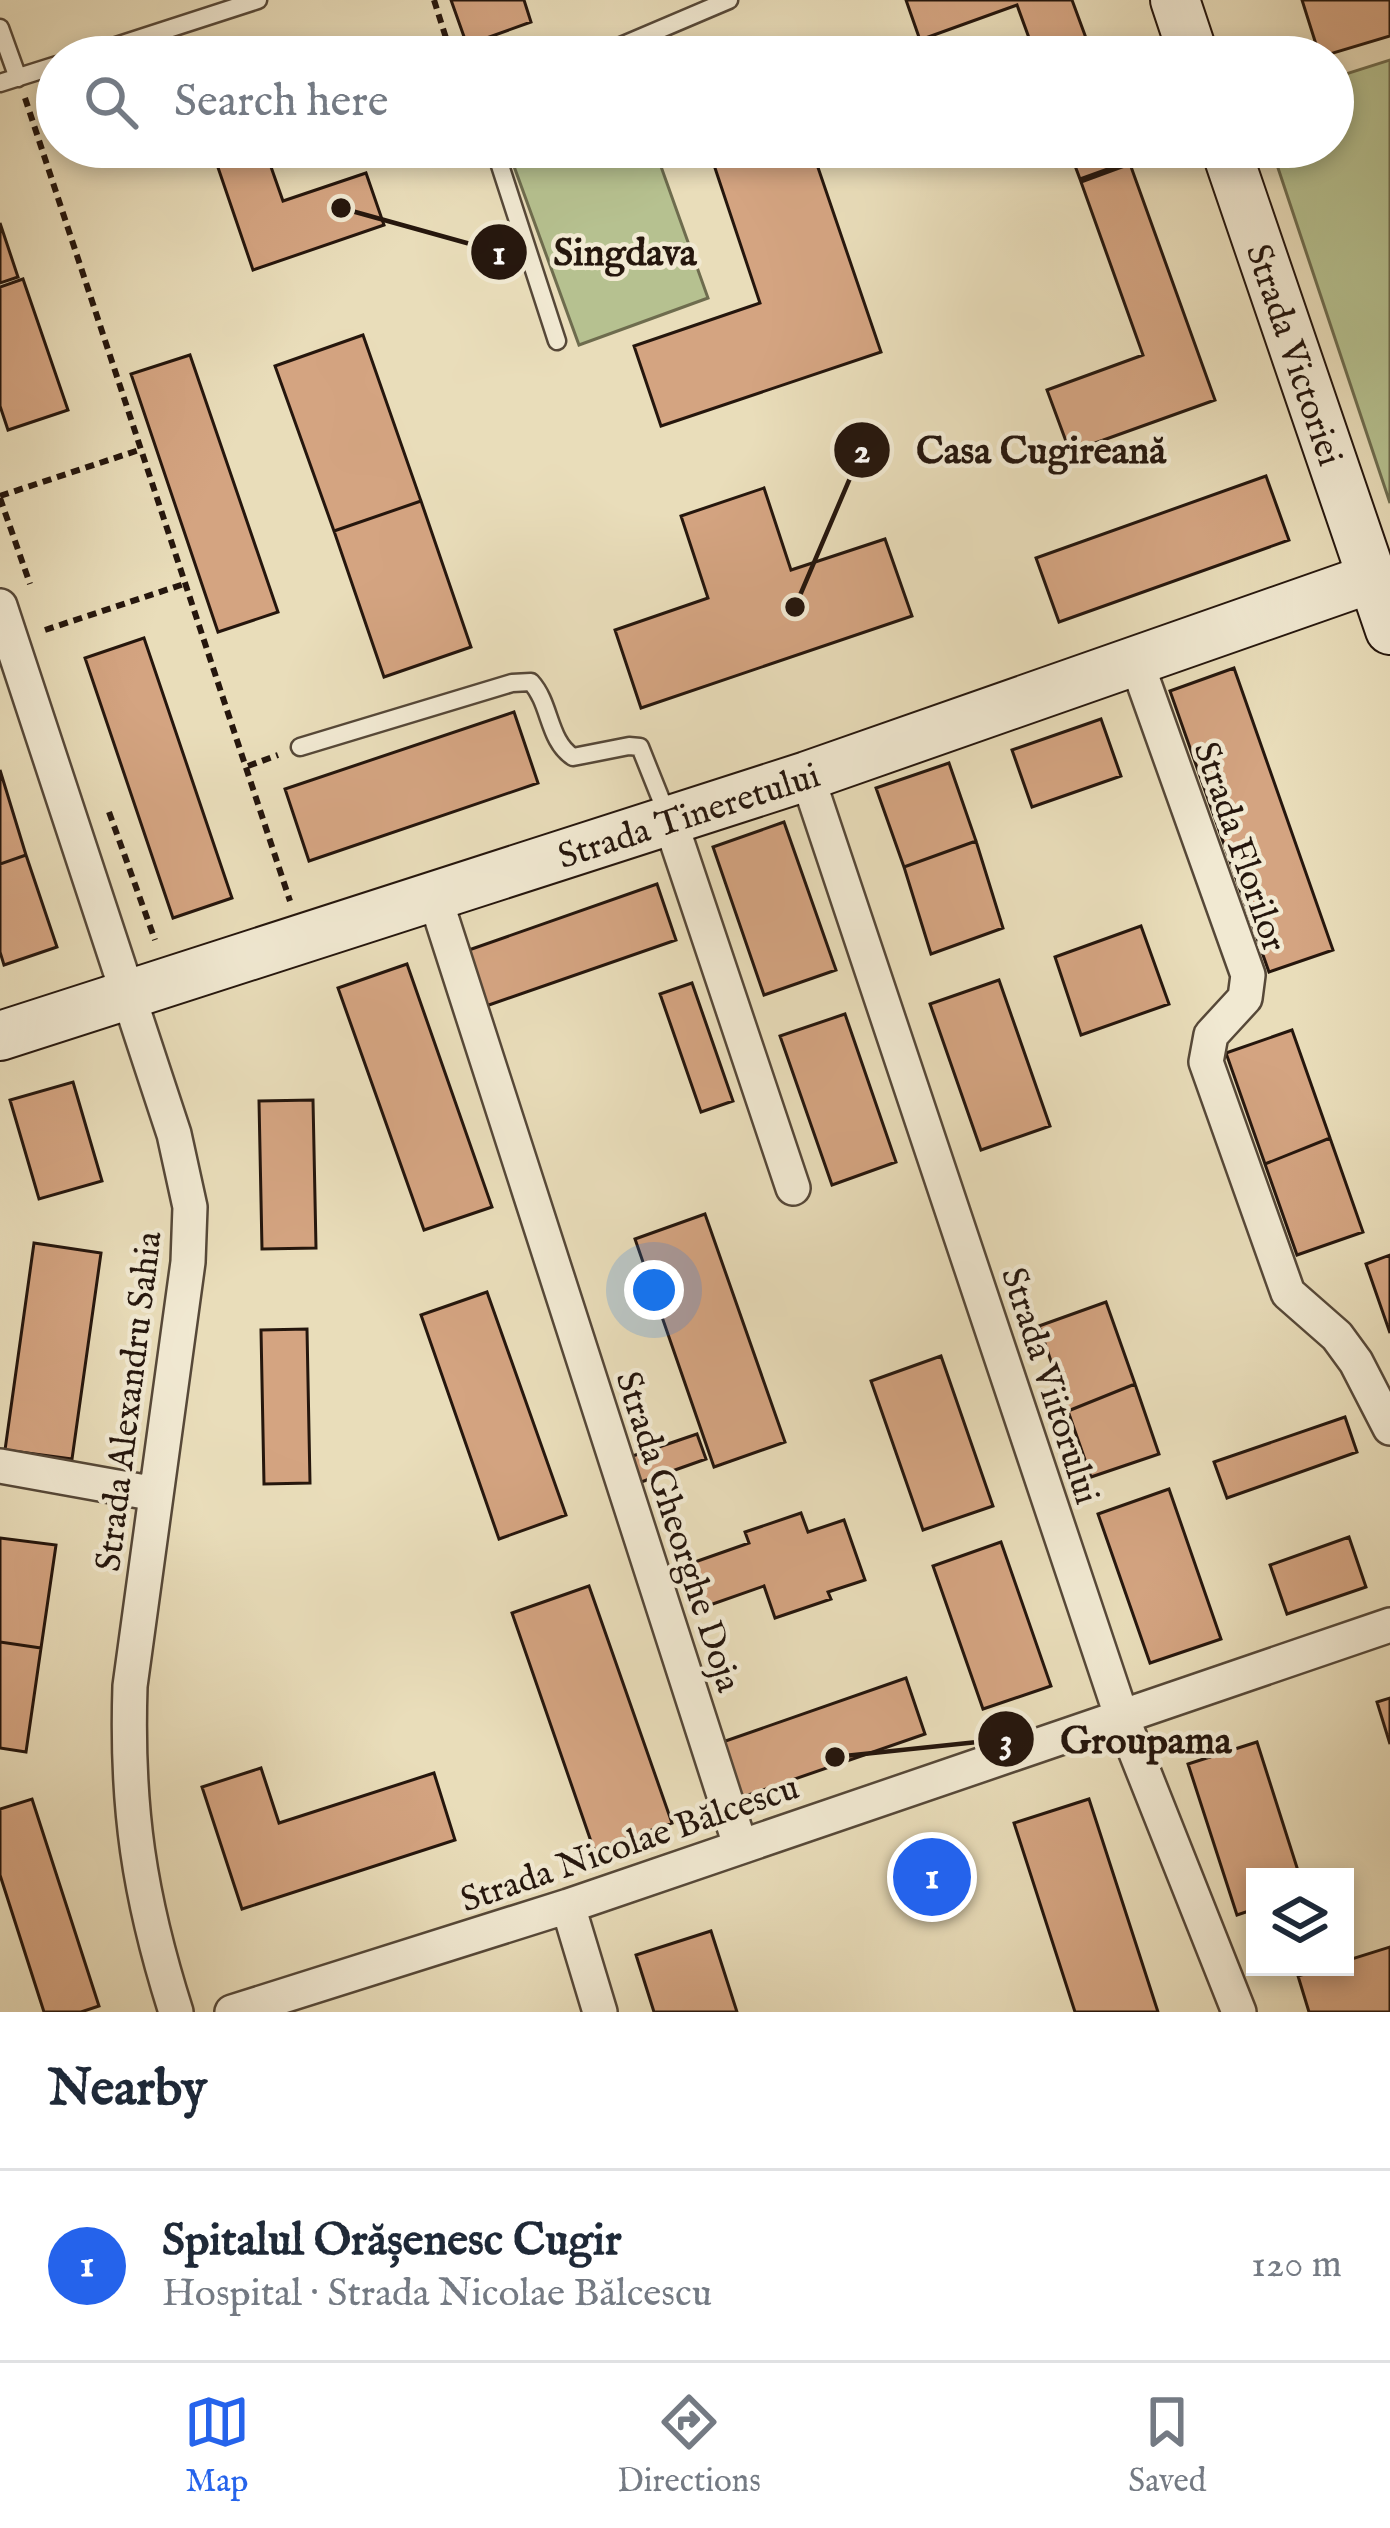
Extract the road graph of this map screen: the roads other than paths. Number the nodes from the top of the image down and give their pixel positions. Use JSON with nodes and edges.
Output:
{"nodes":[{"id":1,"x":258,"y":0,"type":"edge"},
{"id":2,"x":729,"y":0,"type":"edge"},
{"id":3,"x":1175,"y":0,"type":"edge"},
{"id":4,"x":0,"y":28,"type":"edge"},
{"id":5,"x":147,"y":36,"type":"edge"},
{"id":6,"x":645,"y":36,"type":"edge"},
{"id":7,"x":1187,"y":36,"type":"edge"},
{"id":8,"x":9,"y":81,"type":"edge"},
{"id":9,"x":501,"y":168,"type":"edge"},
{"id":10,"x":1232,"y":168,"type":"edge"},
{"id":11,"x":557,"y":341,"type":"dead end"},
{"id":12,"x":1372,"y":578,"type":"junction"},
{"id":13,"x":0,"y":607,"type":"edge"},
{"id":14,"x":1390,"y":630,"type":"edge"},
{"id":15,"x":1136,"y":661,"type":"junction"},
{"id":16,"x":300,"y":747,"type":"dead end"},
{"id":17,"x":807,"y":776,"type":"junction"},
{"id":18,"x":670,"y":821,"type":"junction"},
{"id":19,"x":435,"y":898,"type":"junction"},
{"id":20,"x":129,"y":995,"type":"junction"},
{"id":21,"x":0,"y":1036,"type":"edge"},
{"id":22,"x":793,"y":1188,"type":"dead end"},
{"id":23,"x":1390,"y":1428,"type":"edge"},
{"id":24,"x":0,"y":1466,"type":"edge"},
{"id":25,"x":156,"y":1494,"type":"junction"},
{"id":26,"x":1390,"y":1625,"type":"edge"},
{"id":27,"x":1121,"y":1715,"type":"junction"},
{"id":28,"x":740,"y":1846,"type":"junction"},
{"id":29,"x":568,"y":1906,"type":"junction"},
{"id":30,"x":176,"y":2012,"type":"edge"},
{"id":31,"x":232,"y":2012,"type":"edge"},
{"id":32,"x":600,"y":2012,"type":"edge"},
{"id":33,"x":1239,"y":2012,"type":"edge"}],
"edges":[{"from":1,"to":5,"type":"lane"},
{"from":2,"to":6,"type":"lane"},
{"from":3,"to":7,"type":"street"},
{"from":4,"to":8,"type":"lane"},
{"from":9,"to":11,"type":"lane"},
{"from":10,"to":12,"type":"street","name":"Strada Victoriei"},
{"from":12,"to":14,"type":"street","name":"Strada Victoriei"},
{"from":12,"to":15,"type":"street","name":"Strada Tineretului"},
{"from":13,"to":20,"type":"street","name":"Strada Alexandru Sahia"},
{"from":15,"to":17,"type":"street","name":"Strada Tineretului"},
{"from":15,"to":23,"type":"street","name":"Strada Florilor"},
{"from":16,"to":18,"type":"lane"},
{"from":17,"to":18,"type":"street","name":"Strada Tineretului"},
{"from":17,"to":27,"type":"street","name":"Strada Viitorului"},
{"from":18,"to":19,"type":"street","name":"Strada Tineretului"},
{"from":18,"to":22,"type":"street"},
{"from":19,"to":20,"type":"street","name":"Strada Tineretului"},
{"from":19,"to":28,"type":"street","name":"Strada Gheorghe Doja"},
{"from":20,"to":21,"type":"street","name":"Strada Tineretului"},
{"from":20,"to":25,"type":"street","name":"Strada Alexandru Sahia"},
{"from":24,"to":25,"type":"street"},
{"from":25,"to":30,"type":"street","name":"Strada Alexandru Sahia"},
{"from":26,"to":27,"type":"street","name":"Strada Nicolae Bălcescu"},
{"from":27,"to":28,"type":"street","name":"Strada Nicolae Bălcescu"},
{"from":27,"to":33,"type":"street","name":"Strada Viitorului"},
{"from":28,"to":29,"type":"street","name":"Strada Nicolae Bălcescu"},
{"from":29,"to":31,"type":"street","name":"Strada Nicolae Bălcescu"},
{"from":29,"to":32,"type":"street"}]}
